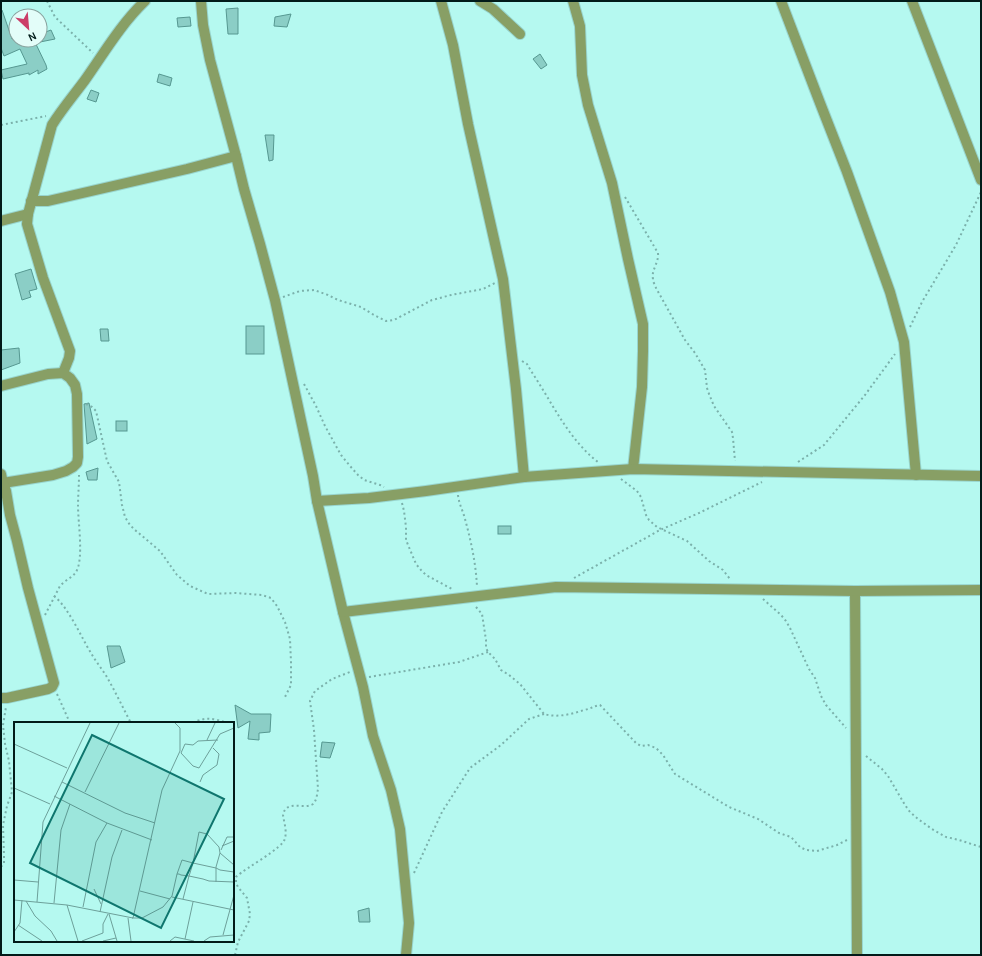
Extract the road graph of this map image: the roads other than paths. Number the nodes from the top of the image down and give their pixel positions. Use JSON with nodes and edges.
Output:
{"nodes":[{"id":1,"x":145,"y":1,"type":"edge"},
{"id":2,"x":201,"y":1,"type":"edge"},
{"id":3,"x":441,"y":1,"type":"edge"},
{"id":4,"x":480,"y":1,"type":"edge"},
{"id":5,"x":573,"y":1,"type":"edge"},
{"id":6,"x":781,"y":1,"type":"edge"},
{"id":7,"x":912,"y":1,"type":"edge"},
{"id":8,"x":520,"y":34,"type":"dead end"},
{"id":9,"x":236,"y":156,"type":"junction"},
{"id":10,"x":981,"y":180,"type":"edge"},
{"id":11,"x":31,"y":201,"type":"junction"},
{"id":12,"x":28,"y":214,"type":"junction"},
{"id":13,"x":1,"y":221,"type":"edge"},
{"id":14,"x":63,"y":373,"type":"junction"},
{"id":15,"x":1,"y":386,"type":"edge"},
{"id":16,"x":632,"y":469,"type":"junction"},
{"id":17,"x":916,"y":475,"type":"junction"},
{"id":18,"x":981,"y":476,"type":"edge"},
{"id":19,"x":524,"y":477,"type":"junction"},
{"id":20,"x":2,"y":480,"type":"edge"},
{"id":21,"x":317,"y":501,"type":"junction"},
{"id":22,"x":981,"y":590,"type":"edge"},
{"id":23,"x":855,"y":591,"type":"junction"},
{"id":24,"x":343,"y":612,"type":"junction"},
{"id":25,"x":4,"y":698,"type":"edge"},
{"id":26,"x":406,"y":955,"type":"edge"},
{"id":27,"x":857,"y":955,"type":"edge"}],
"edges":[{"from":1,"to":11,"type":"street"},
{"from":2,"to":9,"type":"street"},
{"from":3,"to":19,"type":"street"},
{"from":4,"to":8,"type":"street"},
{"from":5,"to":16,"type":"street"},
{"from":6,"to":17,"type":"street"},
{"from":7,"to":10,"type":"street"},
{"from":9,"to":11,"type":"street"},
{"from":9,"to":21,"type":"street"},
{"from":11,"to":12,"type":"street"},
{"from":12,"to":13,"type":"street"},
{"from":12,"to":14,"type":"street"},
{"from":14,"to":15,"type":"street"},
{"from":14,"to":20,"type":"street"},
{"from":16,"to":17,"type":"street"},
{"from":16,"to":19,"type":"street"},
{"from":17,"to":18,"type":"street"},
{"from":19,"to":21,"type":"street"},
{"from":20,"to":25,"type":"street"},
{"from":21,"to":24,"type":"street"},
{"from":22,"to":23,"type":"street"},
{"from":23,"to":24,"type":"street"},
{"from":23,"to":27,"type":"street"},
{"from":24,"to":26,"type":"street"}]}
